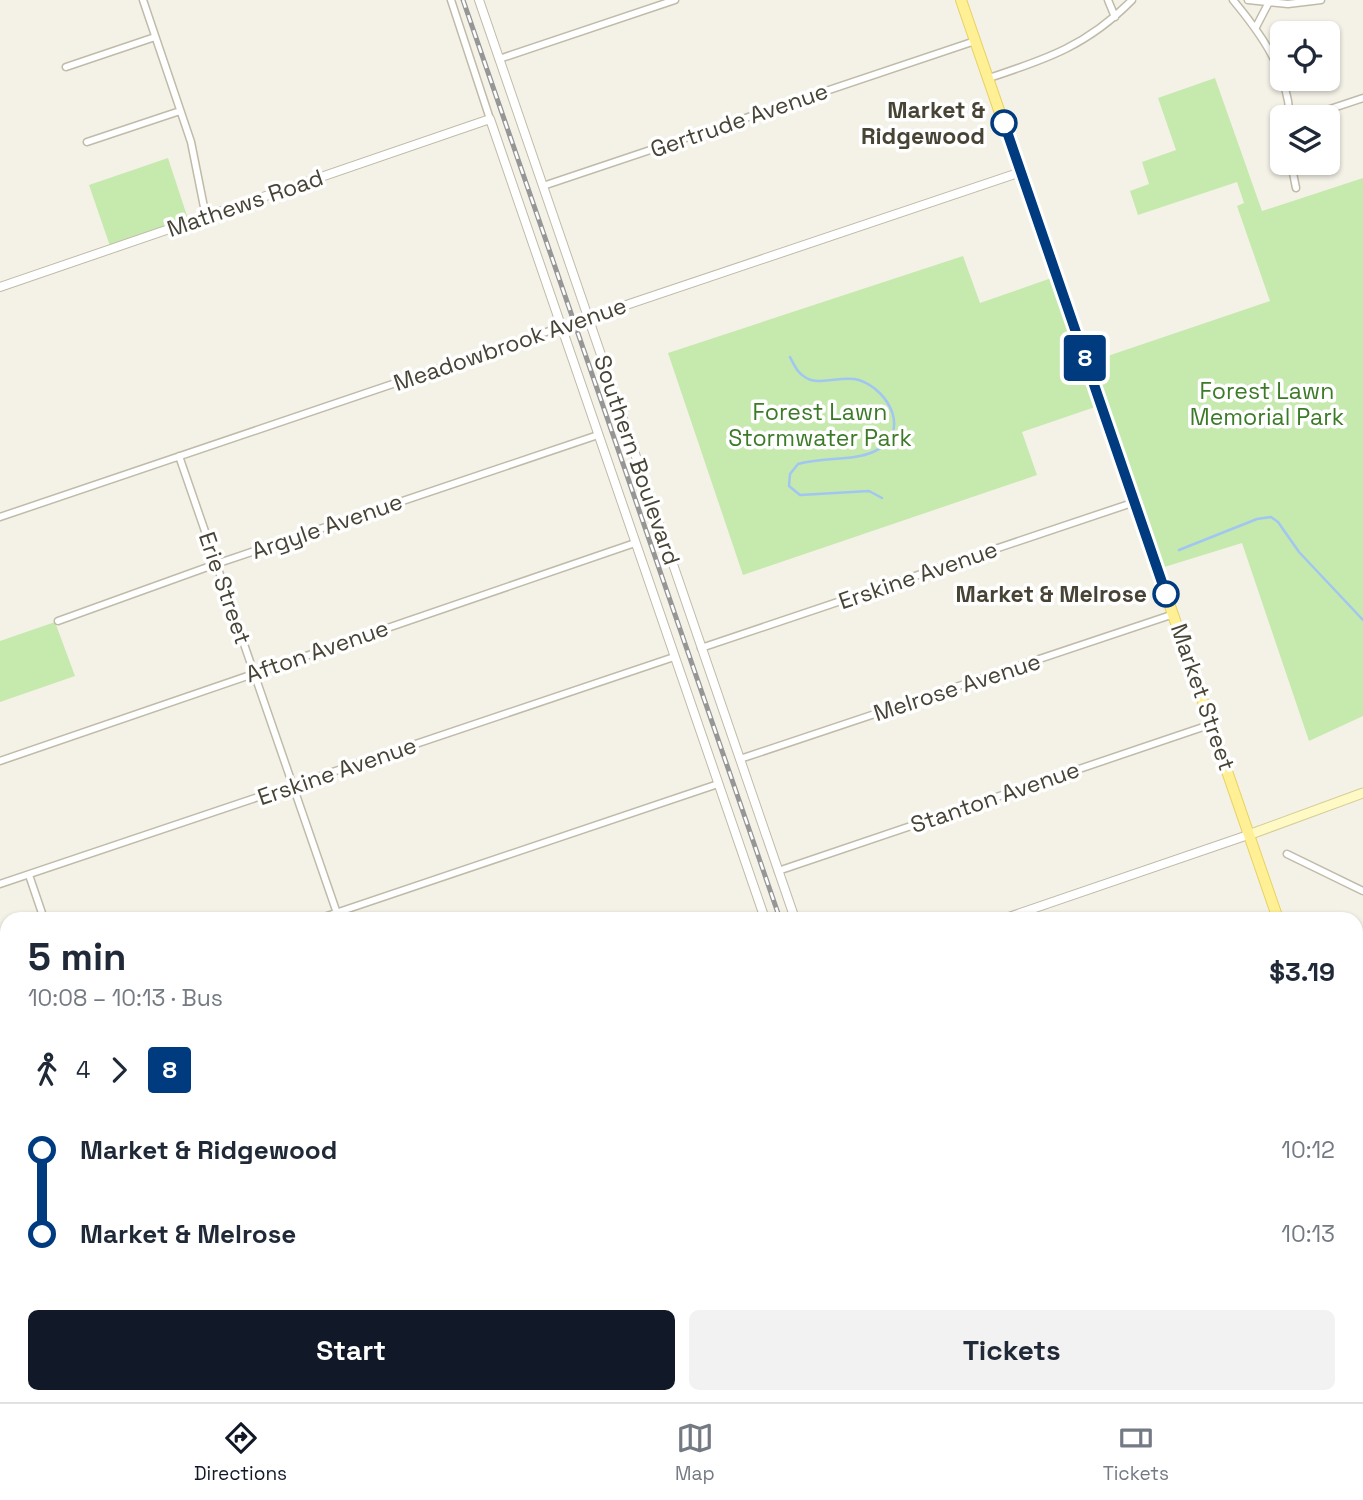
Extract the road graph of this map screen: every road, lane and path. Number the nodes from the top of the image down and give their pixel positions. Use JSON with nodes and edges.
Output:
{"nodes":[{"id":1,"x":142,"y":0,"type":"edge"},
{"id":2,"x":451,"y":0,"type":"edge"},
{"id":3,"x":479,"y":0,"type":"edge"},
{"id":4,"x":675,"y":0,"type":"edge"},
{"id":5,"x":961,"y":0,"type":"edge"},
{"id":6,"x":1108,"y":0,"type":"edge"},
{"id":7,"x":1132,"y":0,"type":"edge"},
{"id":8,"x":1233,"y":0,"type":"edge"},
{"id":9,"x":1248,"y":0,"type":"edge"},
{"id":10,"x":1321,"y":0,"type":"edge"},
{"id":11,"x":1268,"y":4,"type":"junction"},
{"id":12,"x":1115,"y":17,"type":"junction"},
{"id":13,"x":1256,"y":27,"type":"junction"},
{"id":14,"x":155,"y":37,"type":"junction"},
{"id":15,"x":975,"y":41,"type":"junction"},
{"id":16,"x":499,"y":59,"type":"junction"},
{"id":17,"x":66,"y":67,"type":"dead end"},
{"id":18,"x":989,"y":78,"type":"junction"},
{"id":19,"x":1363,"y":98,"type":"edge"},
{"id":20,"x":1287,"y":105,"type":"edge"},
{"id":21,"x":1340,"y":106,"type":"edge"},
{"id":22,"x":180,"y":111,"type":"junction"},
{"id":23,"x":490,"y":120,"type":"junction"},
{"id":24,"x":88,"y":142,"type":"dead end"},
{"id":25,"x":1021,"y":172,"type":"junction"},
{"id":26,"x":1293,"y":175,"type":"edge"},
{"id":27,"x":543,"y":186,"type":"junction"},
{"id":28,"x":1296,"y":188,"type":"dead end"},
{"id":29,"x":206,"y":217,"type":"junction"},
{"id":30,"x":0,"y":287,"type":"edge"},
{"id":31,"x":588,"y":318,"type":"junction"},
{"id":32,"x":561,"y":327,"type":"junction"},
{"id":33,"x":598,"y":435,"type":"junction"},
{"id":34,"x":179,"y":456,"type":"junction"},
{"id":35,"x":1135,"y":502,"type":"junction"},
{"id":36,"x":0,"y":517,"type":"edge"},
{"id":37,"x":635,"y":543,"type":"junction"},
{"id":38,"x":216,"y":564,"type":"junction"},
{"id":39,"x":1174,"y":614,"type":"junction"},
{"id":40,"x":58,"y":621,"type":"dead end"},
{"id":41,"x":701,"y":648,"type":"junction"},
{"id":42,"x":674,"y":657,"type":"junction"},
{"id":43,"x":254,"y":672,"type":"junction"},
{"id":44,"x":1212,"y":724,"type":"junction"},
{"id":45,"x":740,"y":759,"type":"junction"},
{"id":46,"x":0,"y":761,"type":"edge"},
{"id":47,"x":718,"y":784,"type":"junction"},
{"id":48,"x":293,"y":786,"type":"junction"},
{"id":49,"x":1363,"y":793,"type":"edge"},
{"id":50,"x":1251,"y":834,"type":"junction"},
{"id":51,"x":1287,"y":854,"type":"dead end"},
{"id":52,"x":778,"y":871,"type":"junction"},
{"id":53,"x":29,"y":874,"type":"junction"},
{"id":54,"x":0,"y":884,"type":"edge"},
{"id":55,"x":1363,"y":891,"type":"edge"},
{"id":56,"x":42,"y":912,"type":"edge"},
{"id":57,"x":337,"y":912,"type":"edge"},
{"id":58,"x":350,"y":912,"type":"edge"},
{"id":59,"x":763,"y":912,"type":"edge"},
{"id":60,"x":793,"y":912,"type":"edge"},
{"id":61,"x":1023,"y":912,"type":"edge"},
{"id":62,"x":1276,"y":912,"type":"edge"}],
"edges":[{"from":1,"to":14,"type":"street"},
{"from":2,"to":23,"type":"street","name":"Southern Boulevard"},
{"from":3,"to":16,"type":"street","name":"Southern Boulevard"},
{"from":4,"to":16,"type":"street"},
{"from":5,"to":15,"type":"main road","name":"Market Street"},
{"from":6,"to":12,"type":"street"},
{"from":7,"to":12,"type":"street"},
{"from":8,"to":13,"type":"street"},
{"from":9,"to":11,"type":"street"},
{"from":10,"to":11,"type":"street"},
{"from":11,"to":13,"type":"street"},
{"from":12,"to":18,"type":"street"},
{"from":13,"to":20,"type":"street"},
{"from":14,"to":17,"type":"street"},
{"from":14,"to":22,"type":"street"},
{"from":15,"to":18,"type":"main road","name":"Market Street"},
{"from":15,"to":27,"type":"street","name":"Gertrude Avenue"},
{"from":16,"to":27,"type":"street","name":"Southern Boulevard"},
{"from":18,"to":25,"type":"main road","name":"Market Street"},
{"from":19,"to":21,"type":"street"},
{"from":22,"to":24,"type":"street"},
{"from":22,"to":29,"type":"street"},
{"from":23,"to":29,"type":"street","name":"Mathews Road"},
{"from":23,"to":32,"type":"street","name":"Southern Boulevard"},
{"from":25,"to":31,"type":"street","name":"Meadowbrook Avenue"},
{"from":25,"to":35,"type":"main road","name":"Market Street"},
{"from":26,"to":28,"type":"street"},
{"from":27,"to":31,"type":"street","name":"Southern Boulevard"},
{"from":29,"to":30,"type":"street","name":"Mathews Road"},
{"from":31,"to":32,"type":"street","name":"Meadowbrook Avenue"},
{"from":31,"to":41,"type":"street","name":"Southern Boulevard"},
{"from":32,"to":33,"type":"street","name":"Southern Boulevard"},
{"from":32,"to":34,"type":"street","name":"Meadowbrook Avenue"},
{"from":33,"to":37,"type":"street","name":"Southern Boulevard"},
{"from":33,"to":38,"type":"street","name":"Argyle Avenue"},
{"from":34,"to":36,"type":"street","name":"Meadowbrook Avenue"},
{"from":34,"to":38,"type":"street","name":"Erie Street"},
{"from":35,"to":39,"type":"main road","name":"Market Street"},
{"from":35,"to":41,"type":"street","name":"Erskine Avenue"},
{"from":37,"to":42,"type":"street","name":"Southern Boulevard"},
{"from":37,"to":43,"type":"street","name":"Afton Avenue"},
{"from":38,"to":40,"type":"street","name":"Argyle Avenue"},
{"from":38,"to":43,"type":"street","name":"Erie Street"},
{"from":39,"to":44,"type":"main road","name":"Market Street"},
{"from":39,"to":45,"type":"street","name":"Melrose Avenue"},
{"from":41,"to":45,"type":"street","name":"Southern Boulevard"},
{"from":42,"to":47,"type":"street","name":"Southern Boulevard"},
{"from":42,"to":48,"type":"street","name":"Erskine Avenue"},
{"from":43,"to":46,"type":"street","name":"Afton Avenue"},
{"from":43,"to":48,"type":"street","name":"Erie Street"},
{"from":44,"to":50,"type":"main road","name":"Market Street"},
{"from":44,"to":52,"type":"street","name":"Stanton Avenue"},
{"from":45,"to":52,"type":"street","name":"Southern Boulevard"},
{"from":47,"to":58,"type":"street"},
{"from":47,"to":59,"type":"street","name":"Southern Boulevard"},
{"from":48,"to":53,"type":"street","name":"Erskine Avenue"},
{"from":48,"to":57,"type":"street","name":"Erie Street"},
{"from":49,"to":50,"type":"main road"},
{"from":50,"to":61,"type":"street"},
{"from":50,"to":62,"type":"main road","name":"Market Street"},
{"from":51,"to":55,"type":"street"},
{"from":52,"to":60,"type":"street","name":"Southern Boulevard"},
{"from":53,"to":54,"type":"street","name":"Erskine Avenue"},
{"from":53,"to":56,"type":"street"}]}
